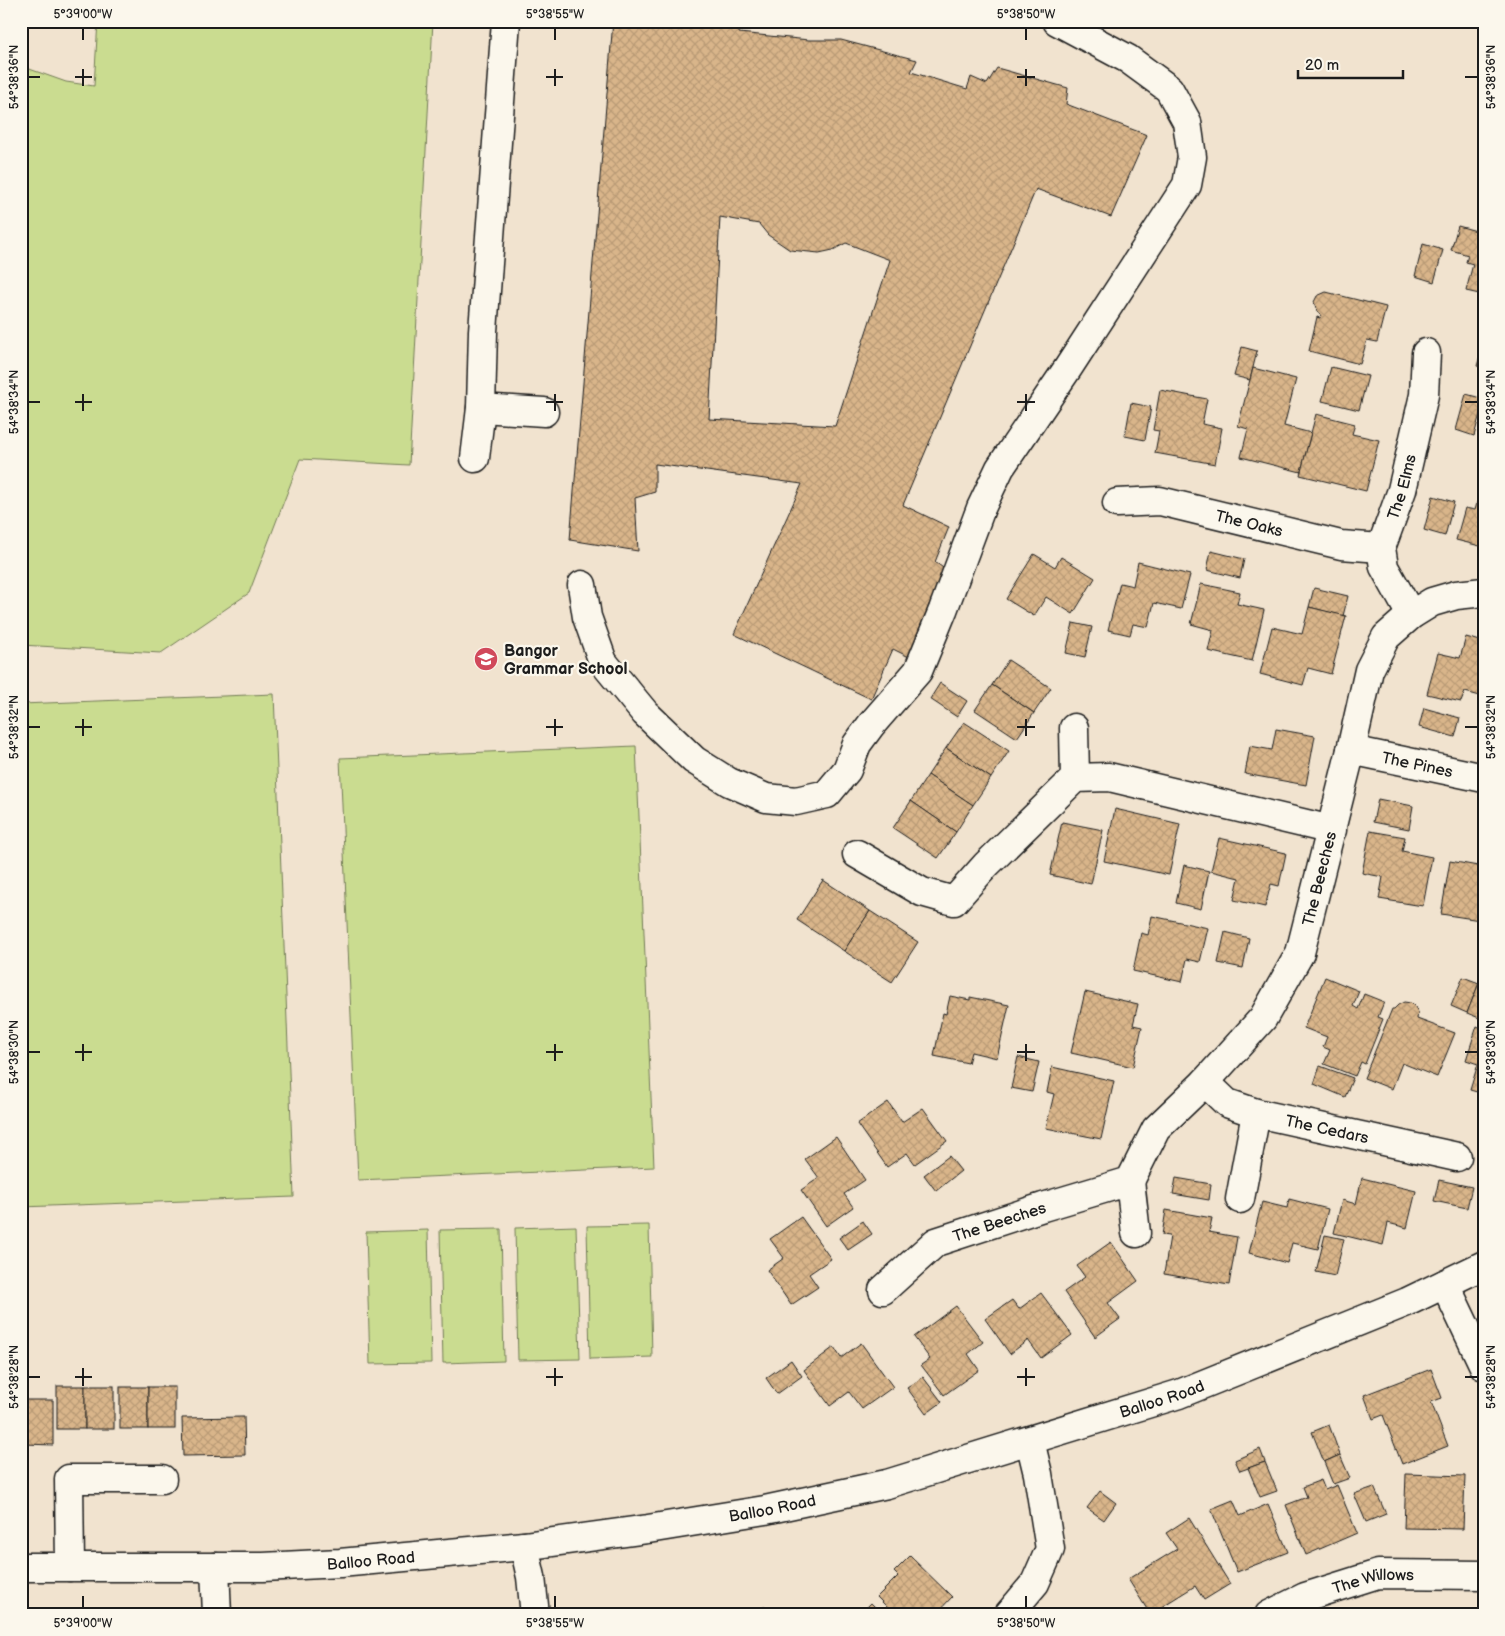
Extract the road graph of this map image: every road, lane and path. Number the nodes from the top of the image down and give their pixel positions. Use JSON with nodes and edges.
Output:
{"nodes":[{"id":1,"x":506,"y":21,"type":"edge"},
{"id":2,"x":1057,"y":21,"type":"edge"},
{"id":3,"x":1426,"y":352,"type":"dead end"},
{"id":4,"x":481,"y":408,"type":"junction"},
{"id":5,"x":544,"y":412,"type":"dead end"},
{"id":6,"x":475,"y":458,"type":"dead end"},
{"id":7,"x":1117,"y":503,"type":"dead end"},
{"id":8,"x":1381,"y":548,"type":"junction"},
{"id":9,"x":582,"y":585,"type":"dead end"},
{"id":10,"x":1484,"y":592,"type":"edge"},
{"id":11,"x":1411,"y":614,"type":"junction"},
{"id":12,"x":1074,"y":728,"type":"dead end"},
{"id":13,"x":1351,"y":750,"type":"junction"},
{"id":14,"x":1075,"y":778,"type":"junction"},
{"id":15,"x":1484,"y":778,"type":"edge"},
{"id":16,"x":1332,"y":830,"type":"junction"},
{"id":17,"x":857,"y":854,"type":"dead end"},
{"id":18,"x":1205,"y":1082,"type":"junction"},
{"id":19,"x":1256,"y":1113,"type":"junction"},
{"id":20,"x":1457,"y":1157,"type":"dead end"},
{"id":21,"x":1130,"y":1181,"type":"junction"},
{"id":22,"x":1240,"y":1200,"type":"dead end"},
{"id":23,"x":1136,"y":1233,"type":"dead end"},
{"id":24,"x":1484,"y":1265,"type":"edge"},
{"id":25,"x":1445,"y":1284,"type":"junction"},
{"id":26,"x":883,"y":1290,"type":"dead end"},
{"id":27,"x":1484,"y":1366,"type":"edge"},
{"id":28,"x":1030,"y":1441,"type":"junction"},
{"id":29,"x":162,"y":1479,"type":"dead end"},
{"id":30,"x":524,"y":1546,"type":"junction"},
{"id":31,"x":21,"y":1567,"type":"edge"},
{"id":32,"x":70,"y":1567,"type":"junction"},
{"id":33,"x":215,"y":1567,"type":"junction"},
{"id":34,"x":1484,"y":1575,"type":"edge"},
{"id":35,"x":217,"y":1615,"type":"edge"},
{"id":36,"x":535,"y":1615,"type":"edge"},
{"id":37,"x":1008,"y":1615,"type":"edge"},
{"id":38,"x":1269,"y":1615,"type":"edge"}],
"edges":[{"from":1,"to":4,"type":"street"},
{"from":2,"to":9,"type":"street"},
{"from":3,"to":8,"type":"street","name":"The Elms"},
{"from":4,"to":5,"type":"street"},
{"from":4,"to":6,"type":"street"},
{"from":7,"to":8,"type":"street","name":"The Oaks"},
{"from":8,"to":11,"type":"street"},
{"from":10,"to":11,"type":"street","name":"The Beeches"},
{"from":11,"to":13,"type":"street","name":"The Beeches"},
{"from":12,"to":14,"type":"street"},
{"from":13,"to":15,"type":"street","name":"The Pines"},
{"from":13,"to":16,"type":"street","name":"The Beeches"},
{"from":14,"to":16,"type":"street"},
{"from":14,"to":17,"type":"street"},
{"from":16,"to":18,"type":"street","name":"The Beeches"},
{"from":18,"to":19,"type":"street","name":"The Cedars"},
{"from":18,"to":21,"type":"street","name":"The Beeches"},
{"from":19,"to":20,"type":"street","name":"The Cedars"},
{"from":19,"to":22,"type":"street"},
{"from":21,"to":23,"type":"street"},
{"from":21,"to":26,"type":"street","name":"The Beeches"},
{"from":24,"to":25,"type":"street","name":"Balloo Road"},
{"from":25,"to":27,"type":"street"},
{"from":25,"to":28,"type":"street","name":"Balloo Road"},
{"from":28,"to":30,"type":"street","name":"Balloo Road"},
{"from":28,"to":37,"type":"street"},
{"from":29,"to":32,"type":"street"},
{"from":30,"to":33,"type":"street","name":"Balloo Road"},
{"from":30,"to":36,"type":"street"},
{"from":31,"to":32,"type":"street","name":"Balloo Road"},
{"from":32,"to":33,"type":"street","name":"Balloo Road"},
{"from":33,"to":35,"type":"street"},
{"from":34,"to":38,"type":"street","name":"The Willows"}]}
